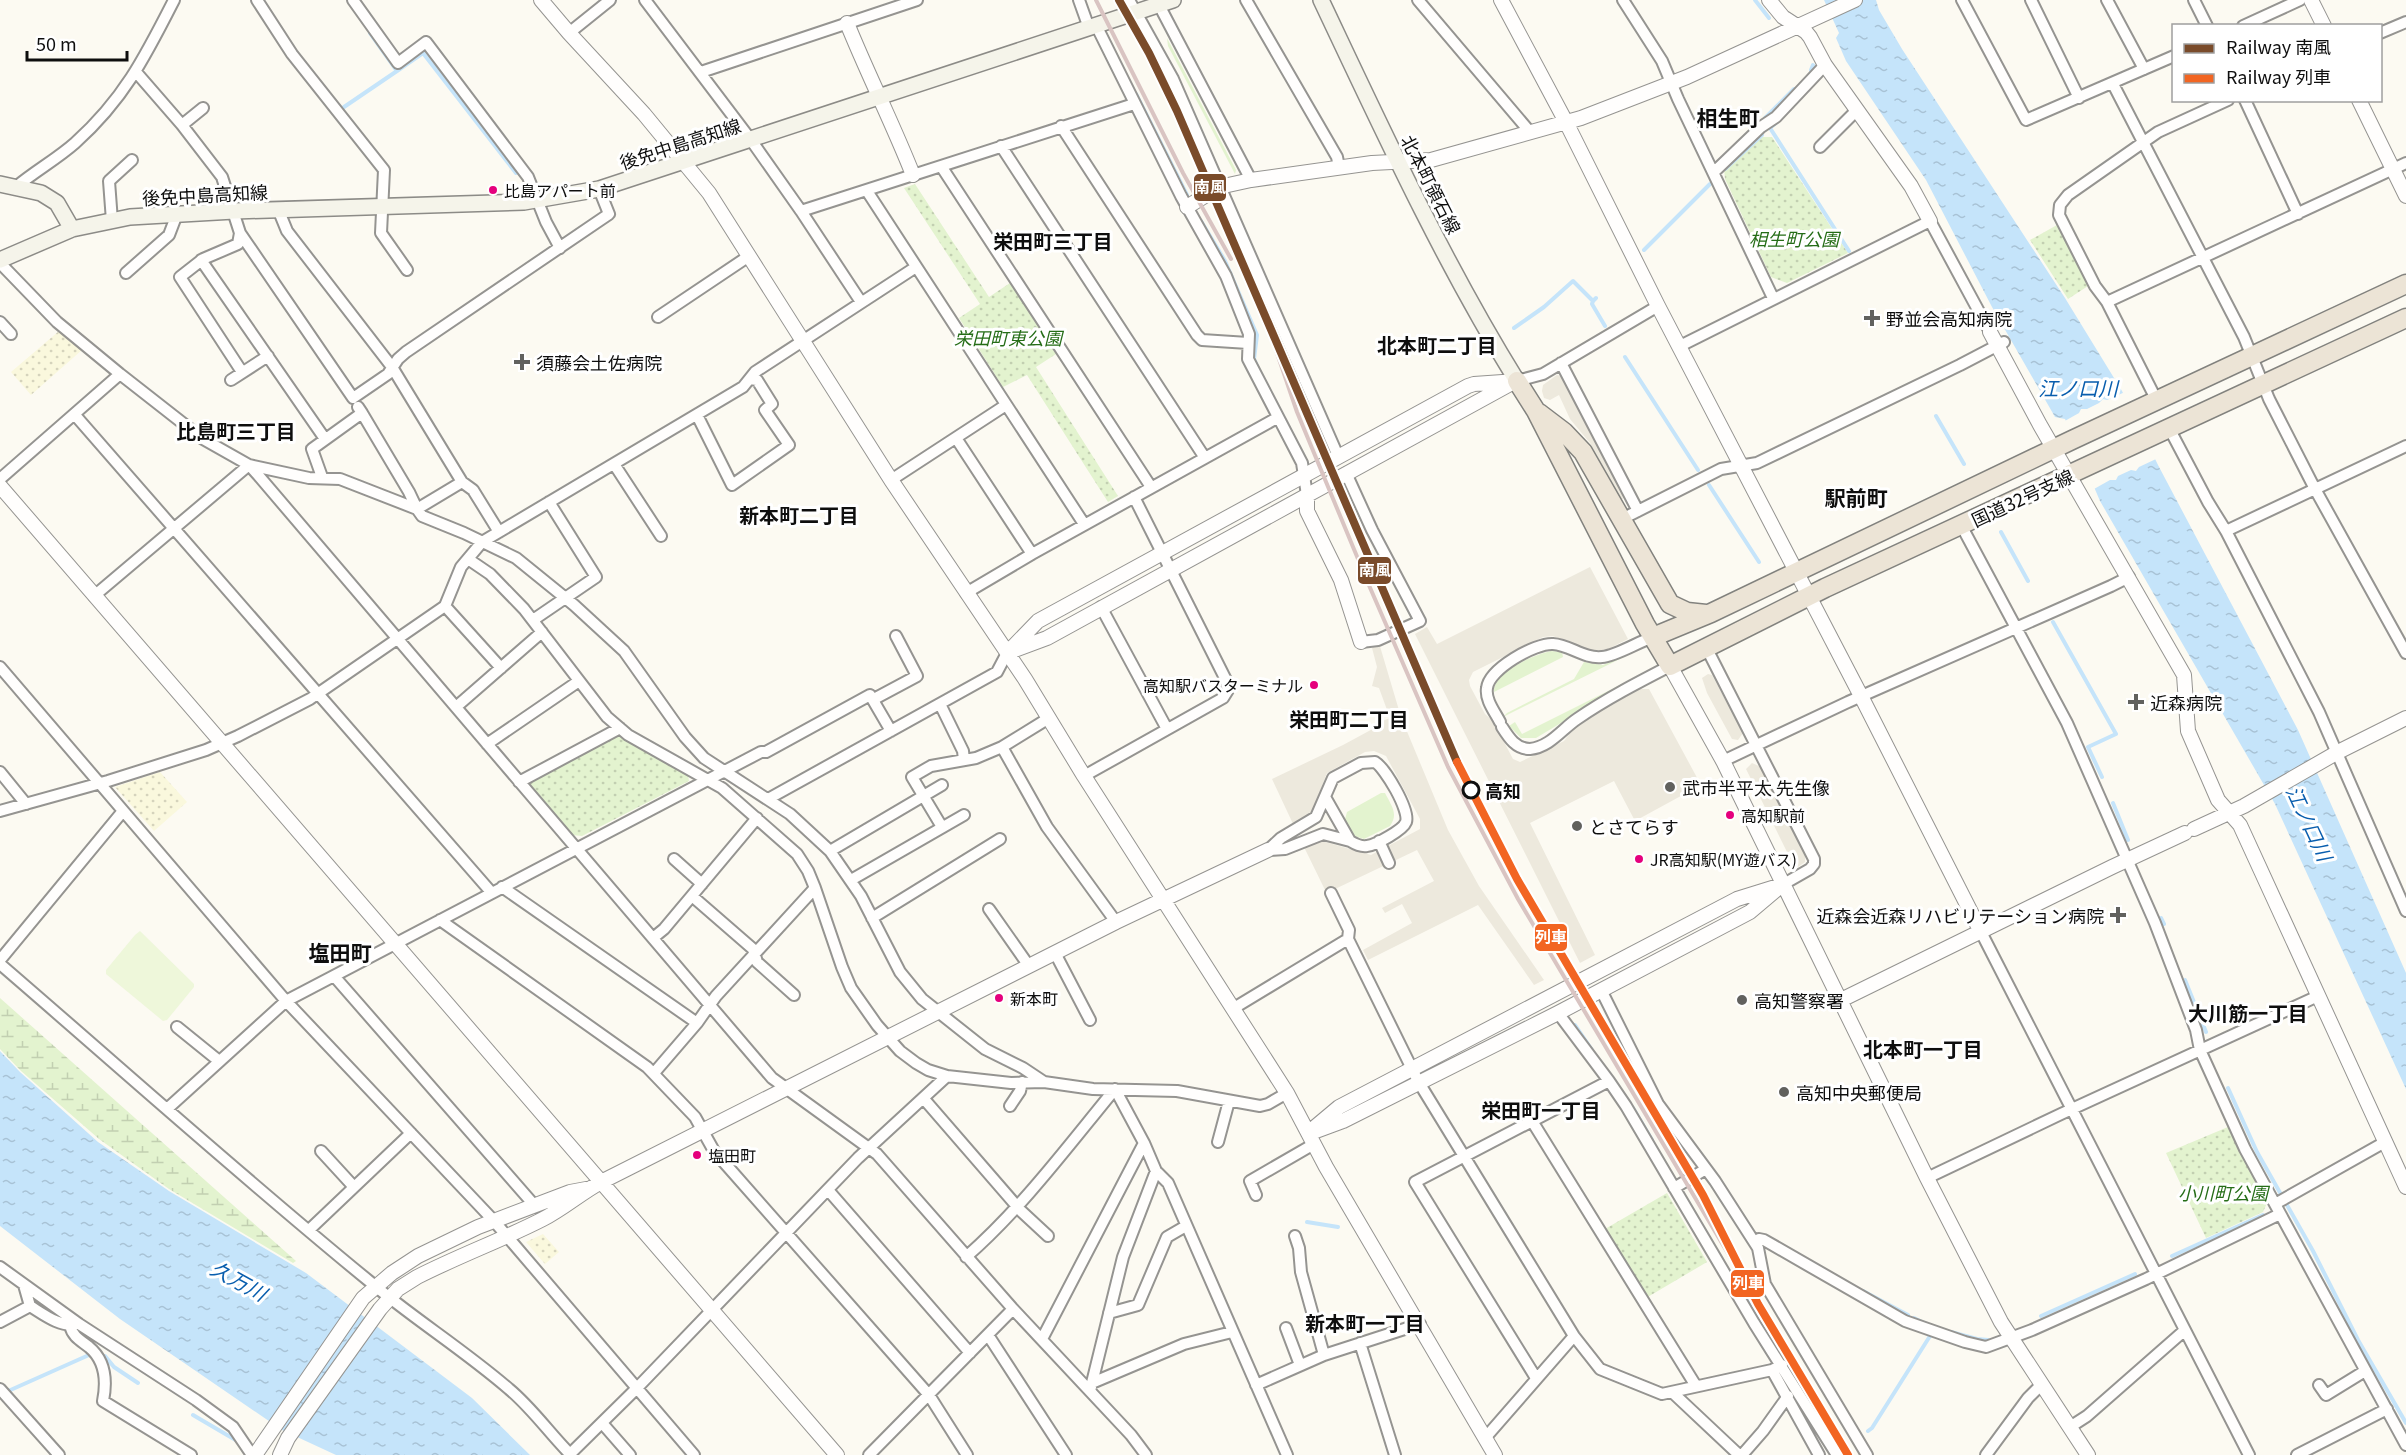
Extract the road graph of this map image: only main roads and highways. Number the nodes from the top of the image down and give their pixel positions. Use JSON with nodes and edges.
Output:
{"nodes":[{"id":1,"x":1321,"y":0,"type":"edge"},
{"id":2,"x":1166,"y":2,"type":"edge"},
{"id":3,"x":1132,"y":6,"type":"edge"},
{"id":4,"x":0,"y":184,"type":"edge"},
{"id":5,"x":72,"y":229,"type":"junction"},
{"id":6,"x":0,"y":261,"type":"edge"},
{"id":7,"x":2406,"y":284,"type":"edge"},
{"id":8,"x":2406,"y":318,"type":"edge"},
{"id":9,"x":1517,"y":381,"type":"joint"},
{"id":10,"x":1536,"y":411,"type":"junction"},
{"id":11,"x":1711,"y":613,"type":"junction"},
{"id":12,"x":1653,"y":637,"type":"junction"}],
"edges":[{"from":1,"to":9,"type":"main road","name":"北本町領石線"},
{"from":2,"to":3,"type":"main road","name":"後免中島高知線"},
{"from":3,"to":5,"type":"main road","name":"後免中島高知線"},
{"from":4,"to":5,"type":"main road"},
{"from":5,"to":6,"type":"main road","name":"後免中島高知線"},
{"from":7,"to":11,"type":"highway","name":"国道32号支線"},
{"from":8,"to":12,"type":"highway","name":"国道32号支線"},
{"from":9,"to":10,"type":"highway"},
{"from":10,"to":11,"type":"highway"},
{"from":10,"to":12,"type":"highway"},
{"from":11,"to":12,"type":"highway","name":"国道32号支線"}]}
